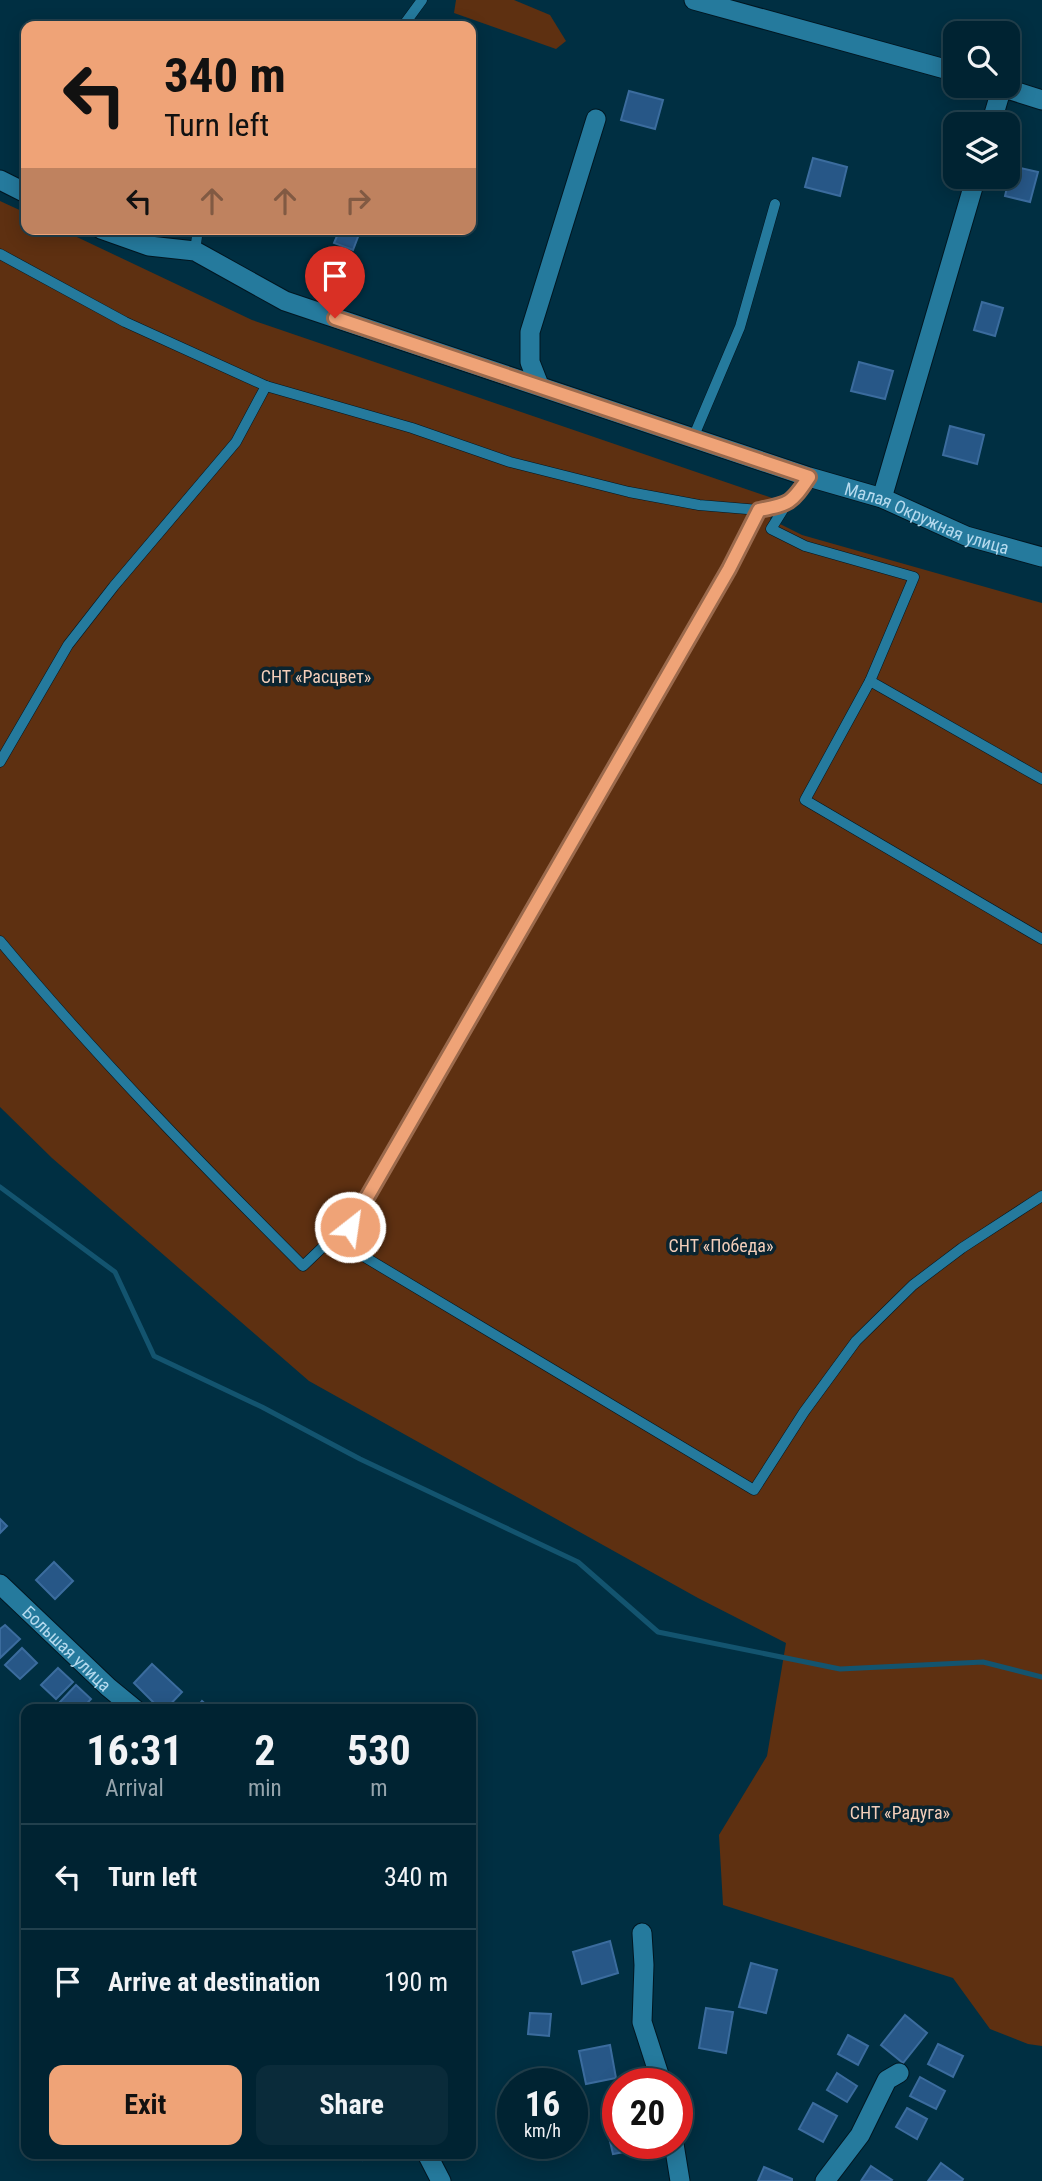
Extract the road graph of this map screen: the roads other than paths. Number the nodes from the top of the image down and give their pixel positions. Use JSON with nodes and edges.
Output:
{"nodes":[{"id":1,"x":422,"y":0,"type":"edge"},
{"id":2,"x":694,"y":0,"type":"edge"},
{"id":3,"x":408,"y":21,"type":"edge"},
{"id":4,"x":943,"y":68,"type":"edge"},
{"id":5,"x":1020,"y":93,"type":"edge"},
{"id":6,"x":1042,"y":100,"type":"edge"},
{"id":7,"x":596,"y":119,"type":"dead end"},
{"id":8,"x":0,"y":180,"type":"edge"},
{"id":9,"x":972,"y":189,"type":"edge"},
{"id":10,"x":21,"y":191,"type":"edge"},
{"id":11,"x":775,"y":204,"type":"dead end"},
{"id":12,"x":118,"y":235,"type":"edge"},
{"id":13,"x":197,"y":235,"type":"edge"},
{"id":14,"x":195,"y":251,"type":"junction"},
{"id":15,"x":0,"y":254,"type":"edge"},
{"id":16,"x":539,"y":385,"type":"junction"},
{"id":17,"x":266,"y":386,"type":"junction"},
{"id":18,"x":693,"y":438,"type":"junction"},
{"id":19,"x":809,"y":477,"type":"junction"},
{"id":20,"x":882,"y":498,"type":"junction"},
{"id":21,"x":786,"y":505,"type":"junction"},
{"id":22,"x":759,"y":510,"type":"junction"},
{"id":23,"x":1042,"y":557,"type":"edge"},
{"id":24,"x":870,"y":681,"type":"junction"},
{"id":25,"x":0,"y":762,"type":"edge"},
{"id":26,"x":1042,"y":779,"type":"edge"},
{"id":27,"x":1042,"y":939,"type":"edge"},
{"id":28,"x":0,"y":941,"type":"edge"},
{"id":29,"x":1042,"y":1196,"type":"edge"},
{"id":30,"x":358,"y":1253,"type":"dead end"},
{"id":31,"x":0,"y":1584,"type":"edge"},
{"id":32,"x":129,"y":1704,"type":"edge"},
{"id":33,"x":642,"y":1933,"type":"dead end"},
{"id":34,"x":657,"y":2068,"type":"edge"},
{"id":35,"x":899,"y":2073,"type":"dead end"},
{"id":36,"x":430,"y":2159,"type":"edge"},
{"id":37,"x":676,"y":2159,"type":"edge"},
{"id":38,"x":441,"y":2181,"type":"edge"},
{"id":39,"x":680,"y":2181,"type":"edge"},
{"id":40,"x":825,"y":2181,"type":"edge"}],
"edges":[{"from":1,"to":3,"type":"lane"},
{"from":2,"to":4,"type":"street"},
{"from":5,"to":6,"type":"street"},
{"from":7,"to":16,"type":"street"},
{"from":8,"to":10,"type":"street"},
{"from":9,"to":20,"type":"street"},
{"from":11,"to":18,"type":"lane"},
{"from":12,"to":14,"type":"street","name":"Малая Окружная улица"},
{"from":13,"to":14,"type":"lane"},
{"from":14,"to":16,"type":"street","name":"Малая Окружная улица"},
{"from":15,"to":17,"type":"lane"},
{"from":16,"to":18,"type":"street","name":"Малая Окружная улица"},
{"from":17,"to":22,"type":"lane"},
{"from":17,"to":25,"type":"lane"},
{"from":18,"to":19,"type":"street","name":"Малая Окружная улица"},
{"from":19,"to":20,"type":"street","name":"Малая Окружная улица"},
{"from":19,"to":21,"type":"lane"},
{"from":20,"to":23,"type":"street","name":"Малая Окружная улица"},
{"from":21,"to":22,"type":"lane"},
{"from":21,"to":24,"type":"lane"},
{"from":22,"to":28,"type":"lane"},
{"from":24,"to":26,"type":"lane"},
{"from":24,"to":27,"type":"lane"},
{"from":29,"to":30,"type":"lane"},
{"from":31,"to":32,"type":"street","name":"Большая улица"},
{"from":33,"to":34,"type":"street"},
{"from":35,"to":40,"type":"street"},
{"from":36,"to":38,"type":"street"},
{"from":37,"to":39,"type":"street"}]}
